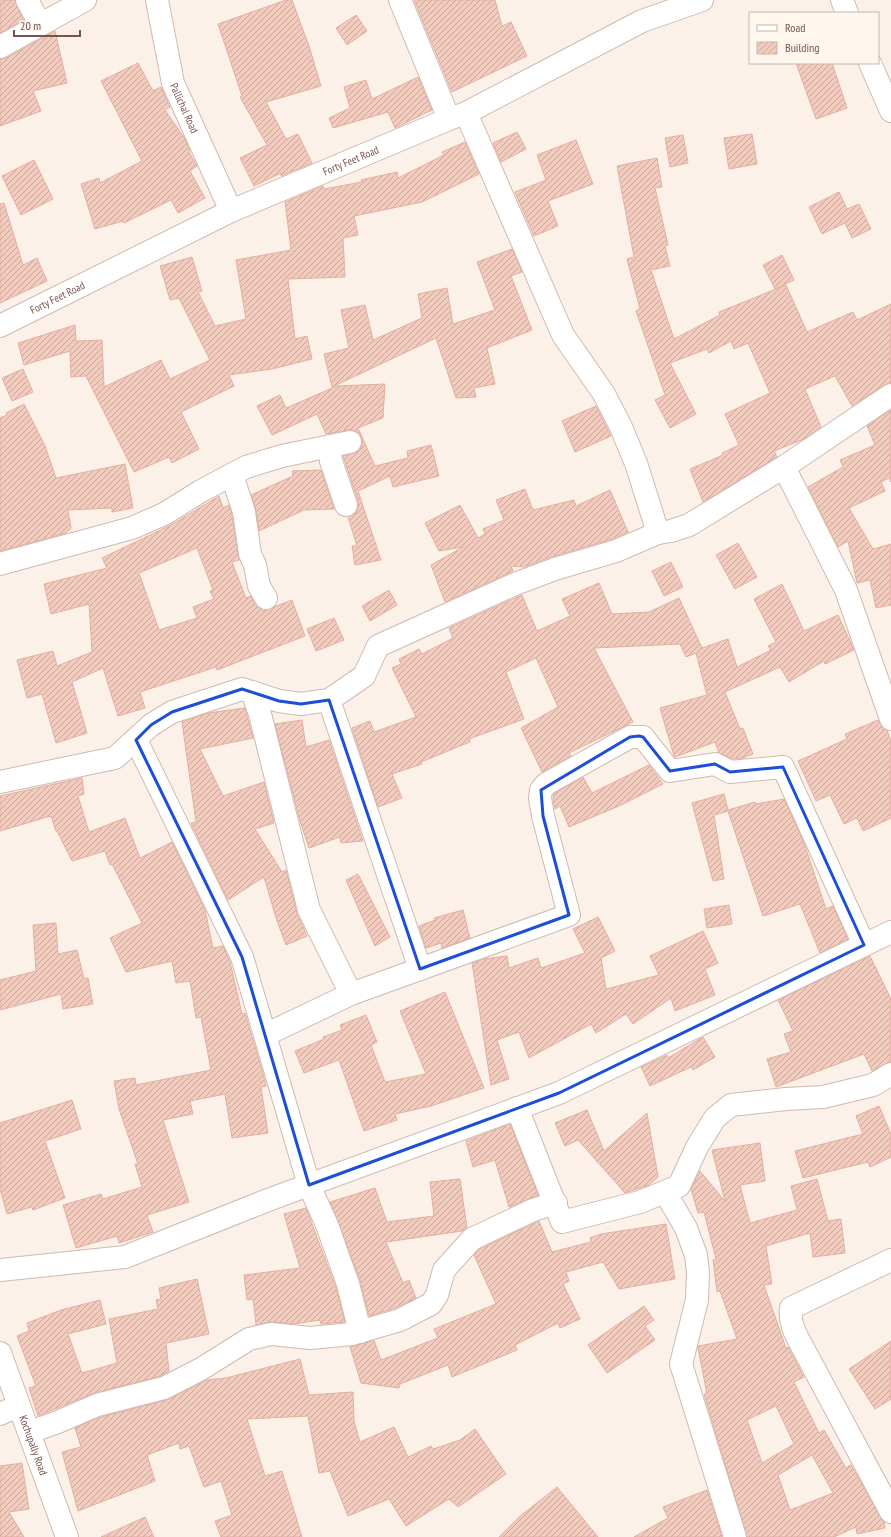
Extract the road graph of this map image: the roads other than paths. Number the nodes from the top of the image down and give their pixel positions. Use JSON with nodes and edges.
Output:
{"nodes":[{"id":1,"x":27,"y":0,"type":"edge"},
{"id":2,"x":85,"y":0,"type":"edge"},
{"id":3,"x":157,"y":0,"type":"edge"},
{"id":4,"x":400,"y":0,"type":"edge"},
{"id":5,"x":702,"y":0,"type":"edge"},
{"id":6,"x":842,"y":0,"type":"edge"},
{"id":7,"x":848,"y":12,"type":"edge"},
{"id":8,"x":40,"y":24,"type":"junction"},
{"id":9,"x":0,"y":47,"type":"edge"},
{"id":10,"x":870,"y":64,"type":"edge"},
{"id":11,"x":891,"y":111,"type":"edge"},
{"id":12,"x":457,"y":116,"type":"junction"},
{"id":13,"x":231,"y":211,"type":"junction"},
{"id":14,"x":0,"y":326,"type":"edge"},
{"id":15,"x":891,"y":395,"type":"edge"},
{"id":16,"x":350,"y":442,"type":"dead end"},
{"id":17,"x":329,"y":447,"type":"junction"},
{"id":18,"x":784,"y":467,"type":"junction"},
{"id":19,"x":232,"y":475,"type":"junction"},
{"id":20,"x":346,"y":505,"type":"dead end"},
{"id":21,"x":658,"y":533,"type":"junction"},
{"id":22,"x":0,"y":564,"type":"edge"},
{"id":23,"x":266,"y":598,"type":"dead end"},
{"id":24,"x":252,"y":692,"type":"junction"},
{"id":25,"x":329,"y":700,"type":"junction"},
{"id":26,"x":891,"y":719,"type":"edge"},
{"id":27,"x":136,"y":740,"type":"junction"},
{"id":28,"x":0,"y":782,"type":"edge"},
{"id":29,"x":891,"y":932,"type":"edge"},
{"id":30,"x":864,"y":945,"type":"junction"},
{"id":31,"x":420,"y":969,"type":"junction"},
{"id":32,"x":351,"y":994,"type":"junction"},
{"id":33,"x":265,"y":1035,"type":"junction"},
{"id":34,"x":891,"y":1074,"type":"edge"},
{"id":35,"x":518,"y":1108,"type":"junction"},
{"id":36,"x":309,"y":1185,"type":"junction"},
{"id":37,"x":665,"y":1192,"type":"junction"},
{"id":38,"x":556,"y":1203,"type":"junction"},
{"id":39,"x":891,"y":1260,"type":"edge"},
{"id":40,"x":0,"y":1270,"type":"edge"},
{"id":41,"x":360,"y":1332,"type":"junction"},
{"id":42,"x":0,"y":1353,"type":"edge"},
{"id":43,"x":9,"y":1410,"type":"edge"},
{"id":44,"x":30,"y":1432,"type":"junction"},
{"id":45,"x":891,"y":1512,"type":"edge"},
{"id":46,"x":67,"y":1537,"type":"edge"},
{"id":47,"x":735,"y":1537,"type":"edge"}],
"edges":[{"from":1,"to":8,"type":"street"},
{"from":2,"to":8,"type":"street"},
{"from":3,"to":13,"type":"street","name":"Pallichal Road"},
{"from":4,"to":12,"type":"street"},
{"from":5,"to":12,"type":"street","name":"Forty Feet Road"},
{"from":6,"to":7,"type":"street"},
{"from":8,"to":9,"type":"street"},
{"from":10,"to":11,"type":"street"},
{"from":12,"to":13,"type":"street","name":"Forty Feet Road"},
{"from":12,"to":21,"type":"street"},
{"from":13,"to":14,"type":"street","name":"Forty Feet Road"},
{"from":15,"to":18,"type":"street"},
{"from":16,"to":17,"type":"street"},
{"from":17,"to":19,"type":"street"},
{"from":17,"to":20,"type":"street"},
{"from":18,"to":21,"type":"street"},
{"from":18,"to":26,"type":"street"},
{"from":19,"to":22,"type":"street"},
{"from":19,"to":23,"type":"street"},
{"from":21,"to":25,"type":"street"},
{"from":24,"to":25,"type":"street"},
{"from":24,"to":27,"type":"street"},
{"from":24,"to":32,"type":"street"},
{"from":25,"to":31,"type":"street"},
{"from":27,"to":28,"type":"street"},
{"from":27,"to":33,"type":"street"},
{"from":29,"to":30,"type":"street"},
{"from":30,"to":31,"type":"street"},
{"from":30,"to":35,"type":"street"},
{"from":31,"to":32,"type":"street"},
{"from":32,"to":33,"type":"street"},
{"from":33,"to":36,"type":"street"},
{"from":34,"to":37,"type":"street"},
{"from":35,"to":36,"type":"street"},
{"from":35,"to":38,"type":"street"},
{"from":36,"to":40,"type":"street"},
{"from":36,"to":41,"type":"street"},
{"from":37,"to":38,"type":"street"},
{"from":37,"to":47,"type":"street"},
{"from":38,"to":41,"type":"street"},
{"from":39,"to":45,"type":"street"},
{"from":41,"to":44,"type":"street"},
{"from":42,"to":43,"type":"street","name":"Kochupally Road"},
{"from":43,"to":44,"type":"street","name":"Kochupally Road"},
{"from":44,"to":46,"type":"street","name":"Kochupally Road"}]}
